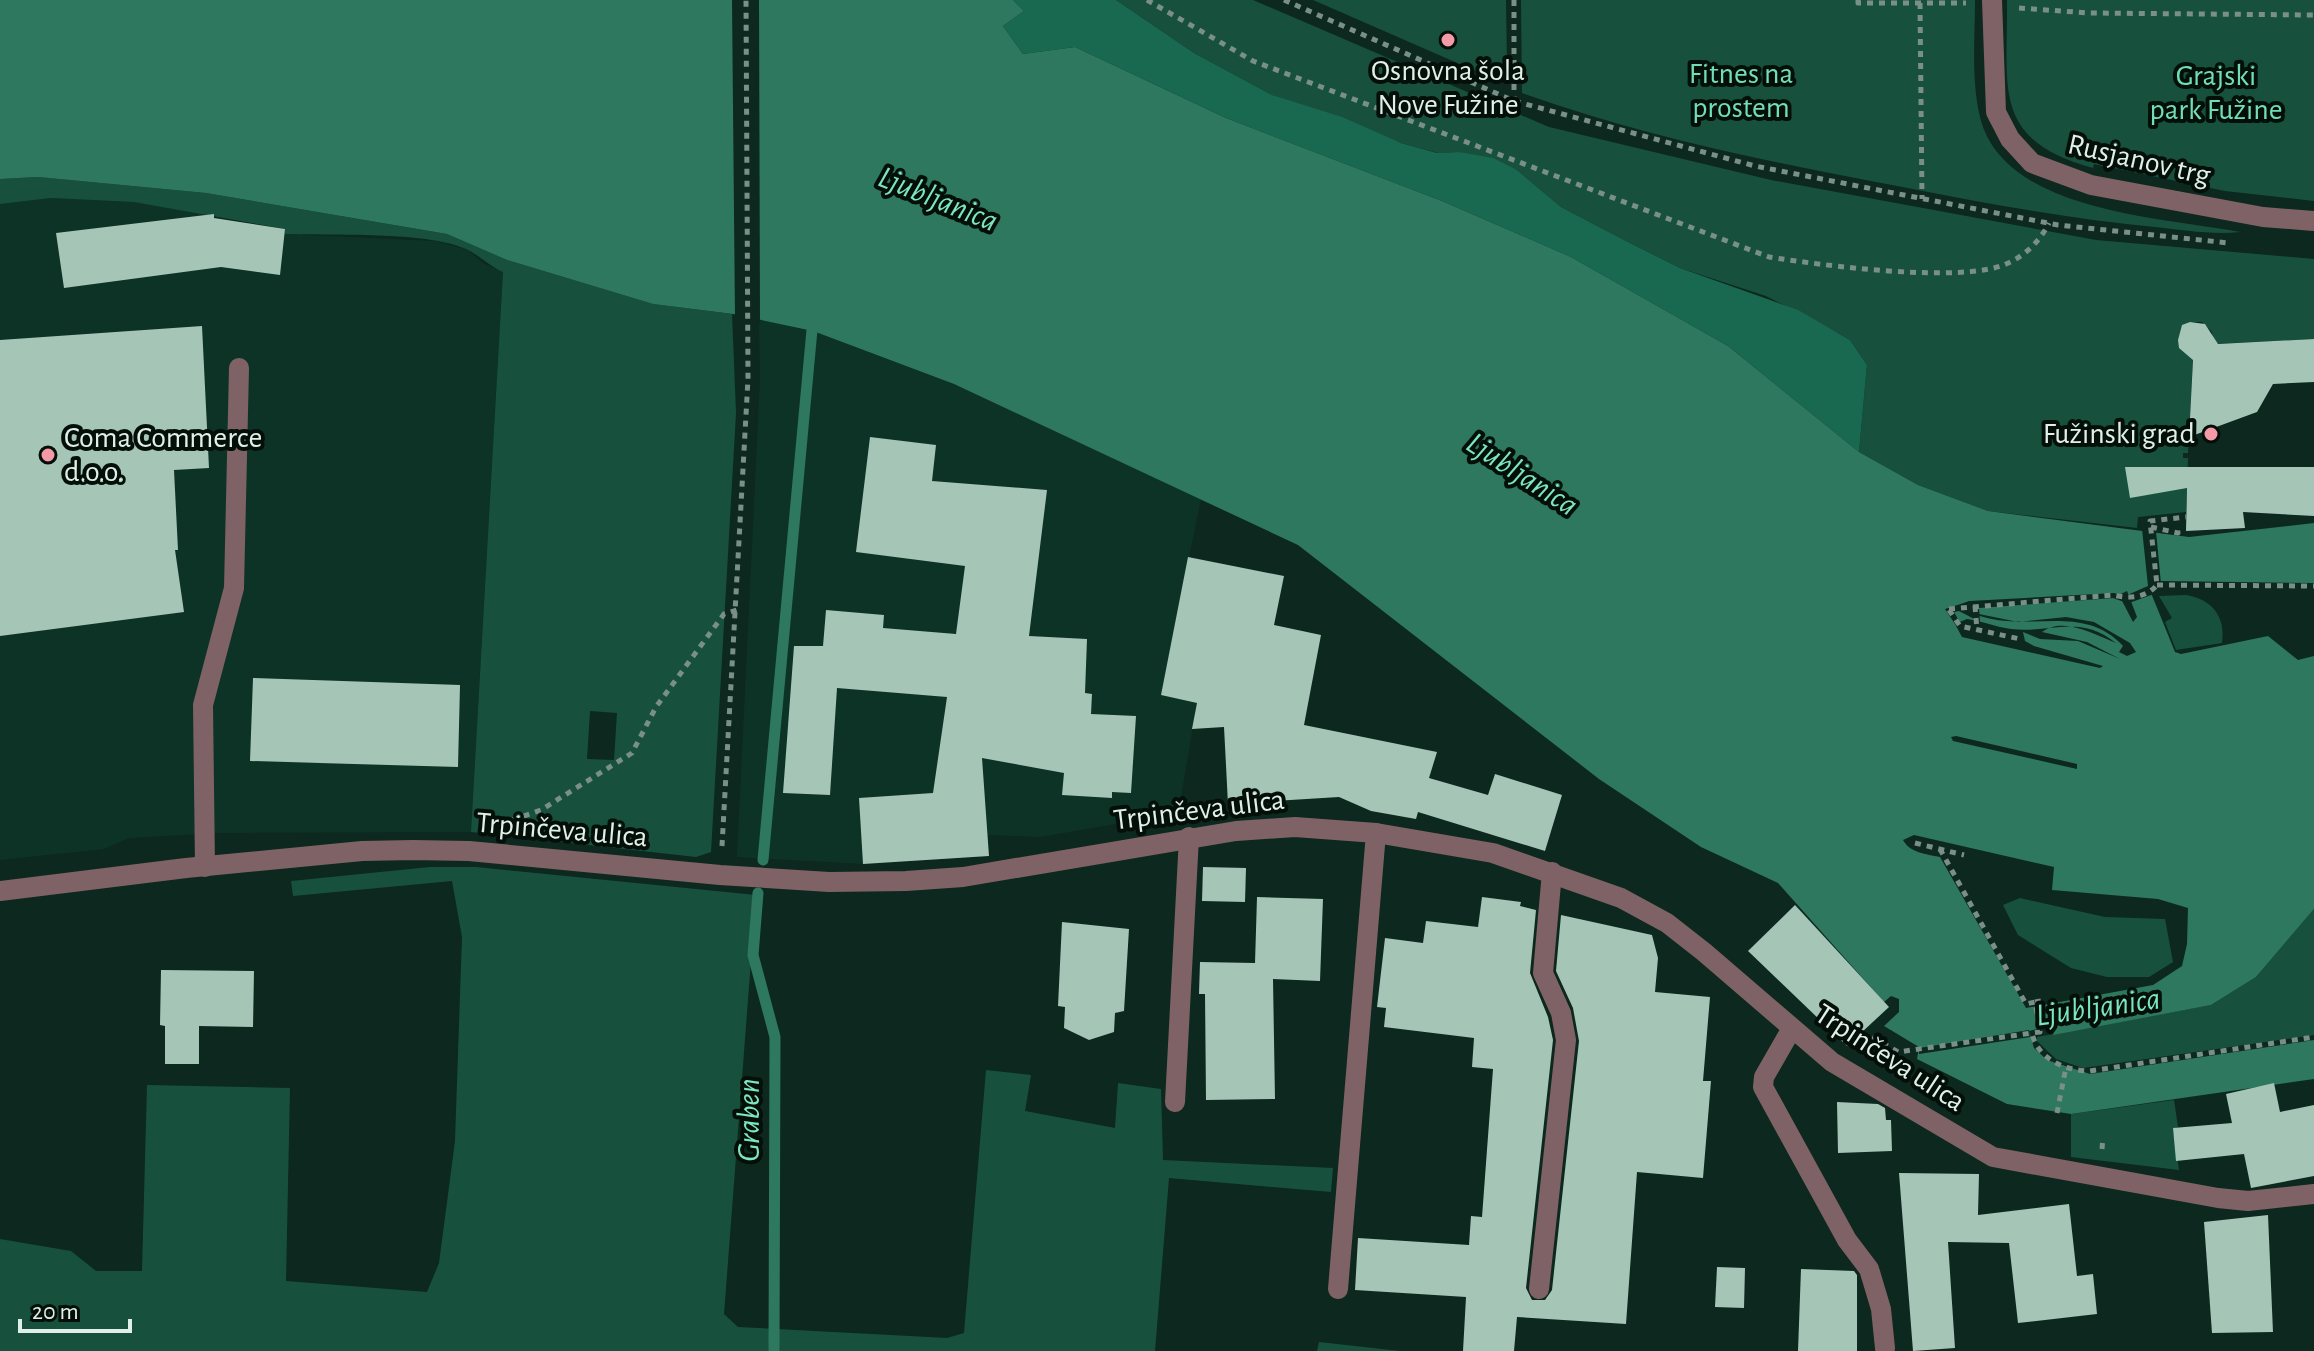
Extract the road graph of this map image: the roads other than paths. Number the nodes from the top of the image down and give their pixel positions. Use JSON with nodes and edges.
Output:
{"nodes":[{"id":1,"x":1992,"y":1,"type":"edge"},
{"id":2,"x":2314,"y":221,"type":"edge"},
{"id":3,"x":239,"y":368,"type":"dead end"},
{"id":4,"x":1376,"y":833,"type":"junction"},
{"id":5,"x":1189,"y":837,"type":"junction"},
{"id":6,"x":205,"y":867,"type":"junction"},
{"id":7,"x":1552,"y":872,"type":"junction"},
{"id":8,"x":0,"y":891,"type":"edge"},
{"id":9,"x":1791,"y":1030,"type":"junction"},
{"id":10,"x":1175,"y":1102,"type":"dead end"},
{"id":11,"x":2314,"y":1194,"type":"edge"},
{"id":12,"x":1338,"y":1289,"type":"dead end"},
{"id":13,"x":1539,"y":1289,"type":"dead end"},
{"id":14,"x":1885,"y":1348,"type":"dead end"}],
"edges":[{"from":1,"to":2,"type":"street","name":"Rusjanov trg"},
{"from":3,"to":6,"type":"street"},
{"from":4,"to":5,"type":"street","name":"Trpinčeva ulica"},
{"from":4,"to":7,"type":"street","name":"Trpinčeva ulica"},
{"from":4,"to":12,"type":"street"},
{"from":5,"to":6,"type":"street","name":"Trpinčeva ulica"},
{"from":5,"to":10,"type":"street"},
{"from":6,"to":8,"type":"street","name":"Trpinčeva ulica"},
{"from":7,"to":9,"type":"street","name":"Trpinčeva ulica"},
{"from":7,"to":13,"type":"street"},
{"from":9,"to":11,"type":"street","name":"Trpinčeva ulica"},
{"from":9,"to":14,"type":"street"}]}
